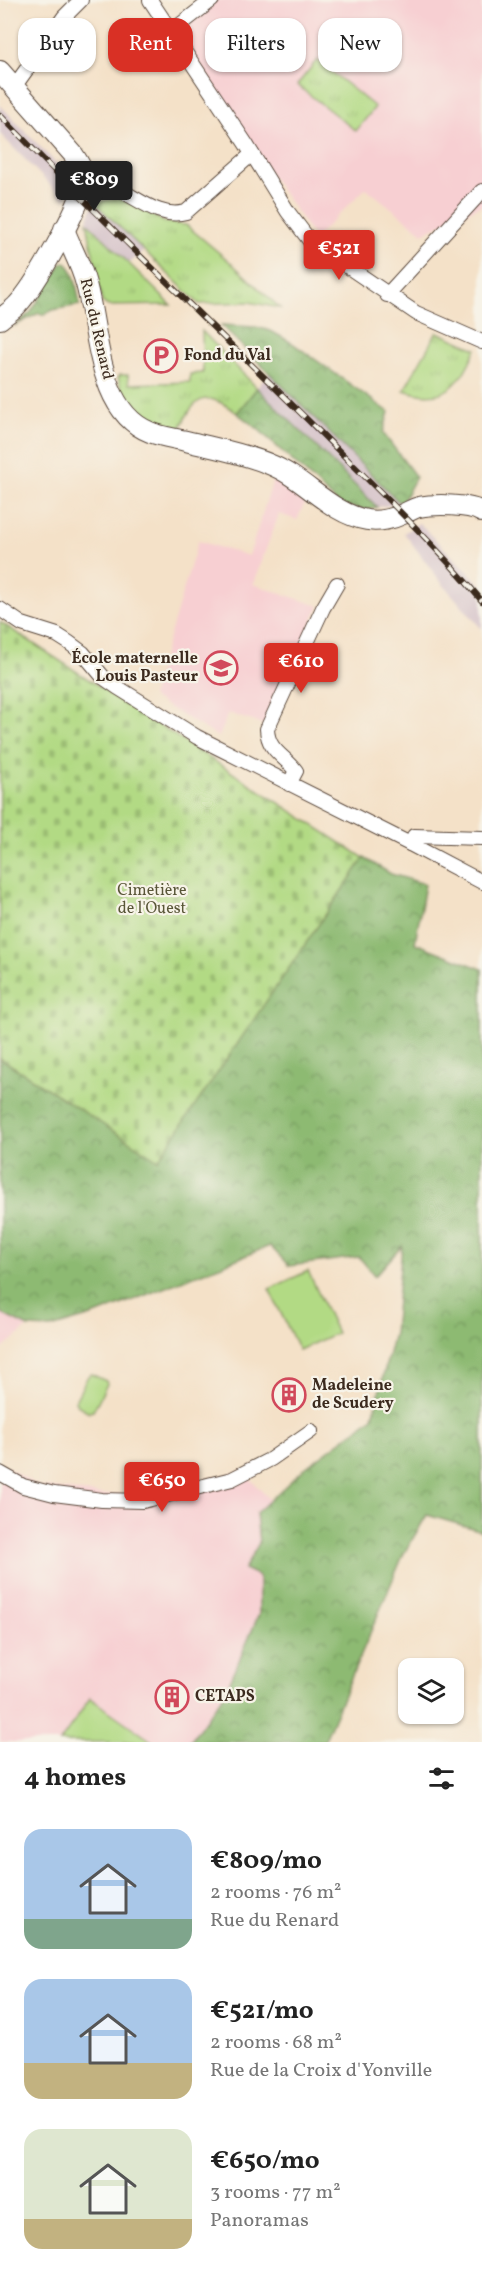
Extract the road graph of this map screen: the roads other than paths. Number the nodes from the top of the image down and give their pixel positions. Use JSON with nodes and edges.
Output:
{"nodes":[{"id":1,"x":81,"y":0,"type":"edge"},
{"id":2,"x":150,"y":0,"type":"edge"},
{"id":3,"x":212,"y":0,"type":"edge"},
{"id":4,"x":162,"y":18,"type":"edge"},
{"id":5,"x":189,"y":18,"type":"edge"},
{"id":6,"x":193,"y":65,"type":"edge"},
{"id":7,"x":0,"y":71,"type":"edge"},
{"id":8,"x":14,"y":87,"type":"junction"},
{"id":9,"x":252,"y":154,"type":"junction"},
{"id":10,"x":84,"y":181,"type":"junction"},
{"id":11,"x":482,"y":191,"type":"edge"},
{"id":12,"x":64,"y":229,"type":"junction"},
{"id":13,"x":387,"y":295,"type":"junction"},
{"id":14,"x":0,"y":319,"type":"edge"},
{"id":15,"x":482,"y":342,"type":"edge"},
{"id":16,"x":481,"y":508,"type":"edge"},
{"id":17,"x":337,"y":584,"type":"dead end"},
{"id":18,"x":0,"y":609,"type":"edge"},
{"id":19,"x":289,"y":784,"type":"junction"},
{"id":20,"x":482,"y":838,"type":"edge"},
{"id":21,"x":410,"y":844,"type":"junction"},
{"id":22,"x":482,"y":882,"type":"edge"},
{"id":23,"x":311,"y":1431,"type":"dead end"},
{"id":24,"x":0,"y":1473,"type":"edge"}],
"edges":[{"from":1,"to":8,"type":"street"},
{"from":2,"to":4,"type":"street"},
{"from":3,"to":5,"type":"street"},
{"from":6,"to":9,"type":"street"},
{"from":7,"to":8,"type":"street"},
{"from":8,"to":10,"type":"street"},
{"from":9,"to":10,"type":"street"},
{"from":9,"to":13,"type":"street"},
{"from":10,"to":12,"type":"street"},
{"from":11,"to":13,"type":"street"},
{"from":12,"to":14,"type":"street"},
{"from":12,"to":16,"type":"street","name":"Rue du Renard"},
{"from":13,"to":15,"type":"street"},
{"from":17,"to":19,"type":"street"},
{"from":18,"to":19,"type":"street"},
{"from":19,"to":21,"type":"street"},
{"from":20,"to":21,"type":"street"},
{"from":21,"to":22,"type":"street"},
{"from":23,"to":24,"type":"street"}]}
